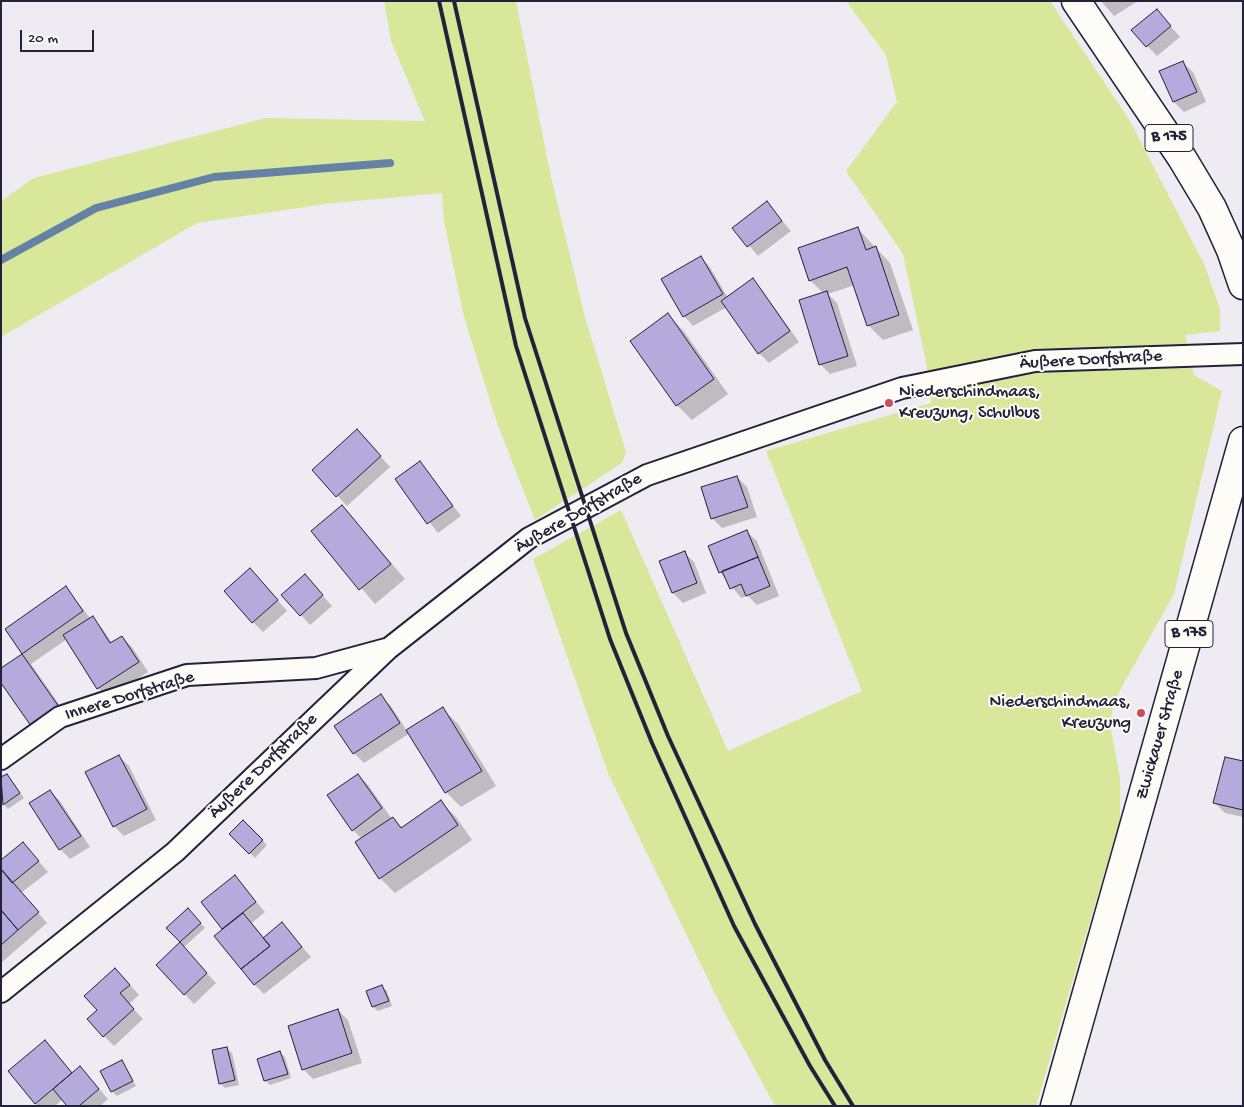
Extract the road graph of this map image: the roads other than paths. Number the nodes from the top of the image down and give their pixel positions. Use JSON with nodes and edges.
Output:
{"nodes":[{"id":1,"x":1076,"y":1,"type":"edge"},
{"id":2,"x":1243,"y":285,"type":"edge"},
{"id":3,"x":1243,"y":354,"type":"edge"},
{"id":4,"x":1243,"y":441,"type":"edge"},
{"id":5,"x":388,"y":649,"type":"junction"},
{"id":6,"x":1,"y":759,"type":"edge"},
{"id":7,"x":1,"y":992,"type":"edge"},
{"id":8,"x":1055,"y":1106,"type":"edge"}],
"edges":[{"from":1,"to":2,"type":"main road","number":"B 175"},
{"from":3,"to":5,"type":"street","name":"Äußere Dorfstraße"},
{"from":4,"to":8,"type":"main road","name":"Zwickauer Straße","number":"B 175"},
{"from":5,"to":6,"type":"street","name":"Innere Dorfstraße"},
{"from":5,"to":7,"type":"street","name":"Äußere Dorfstraße"}]}
